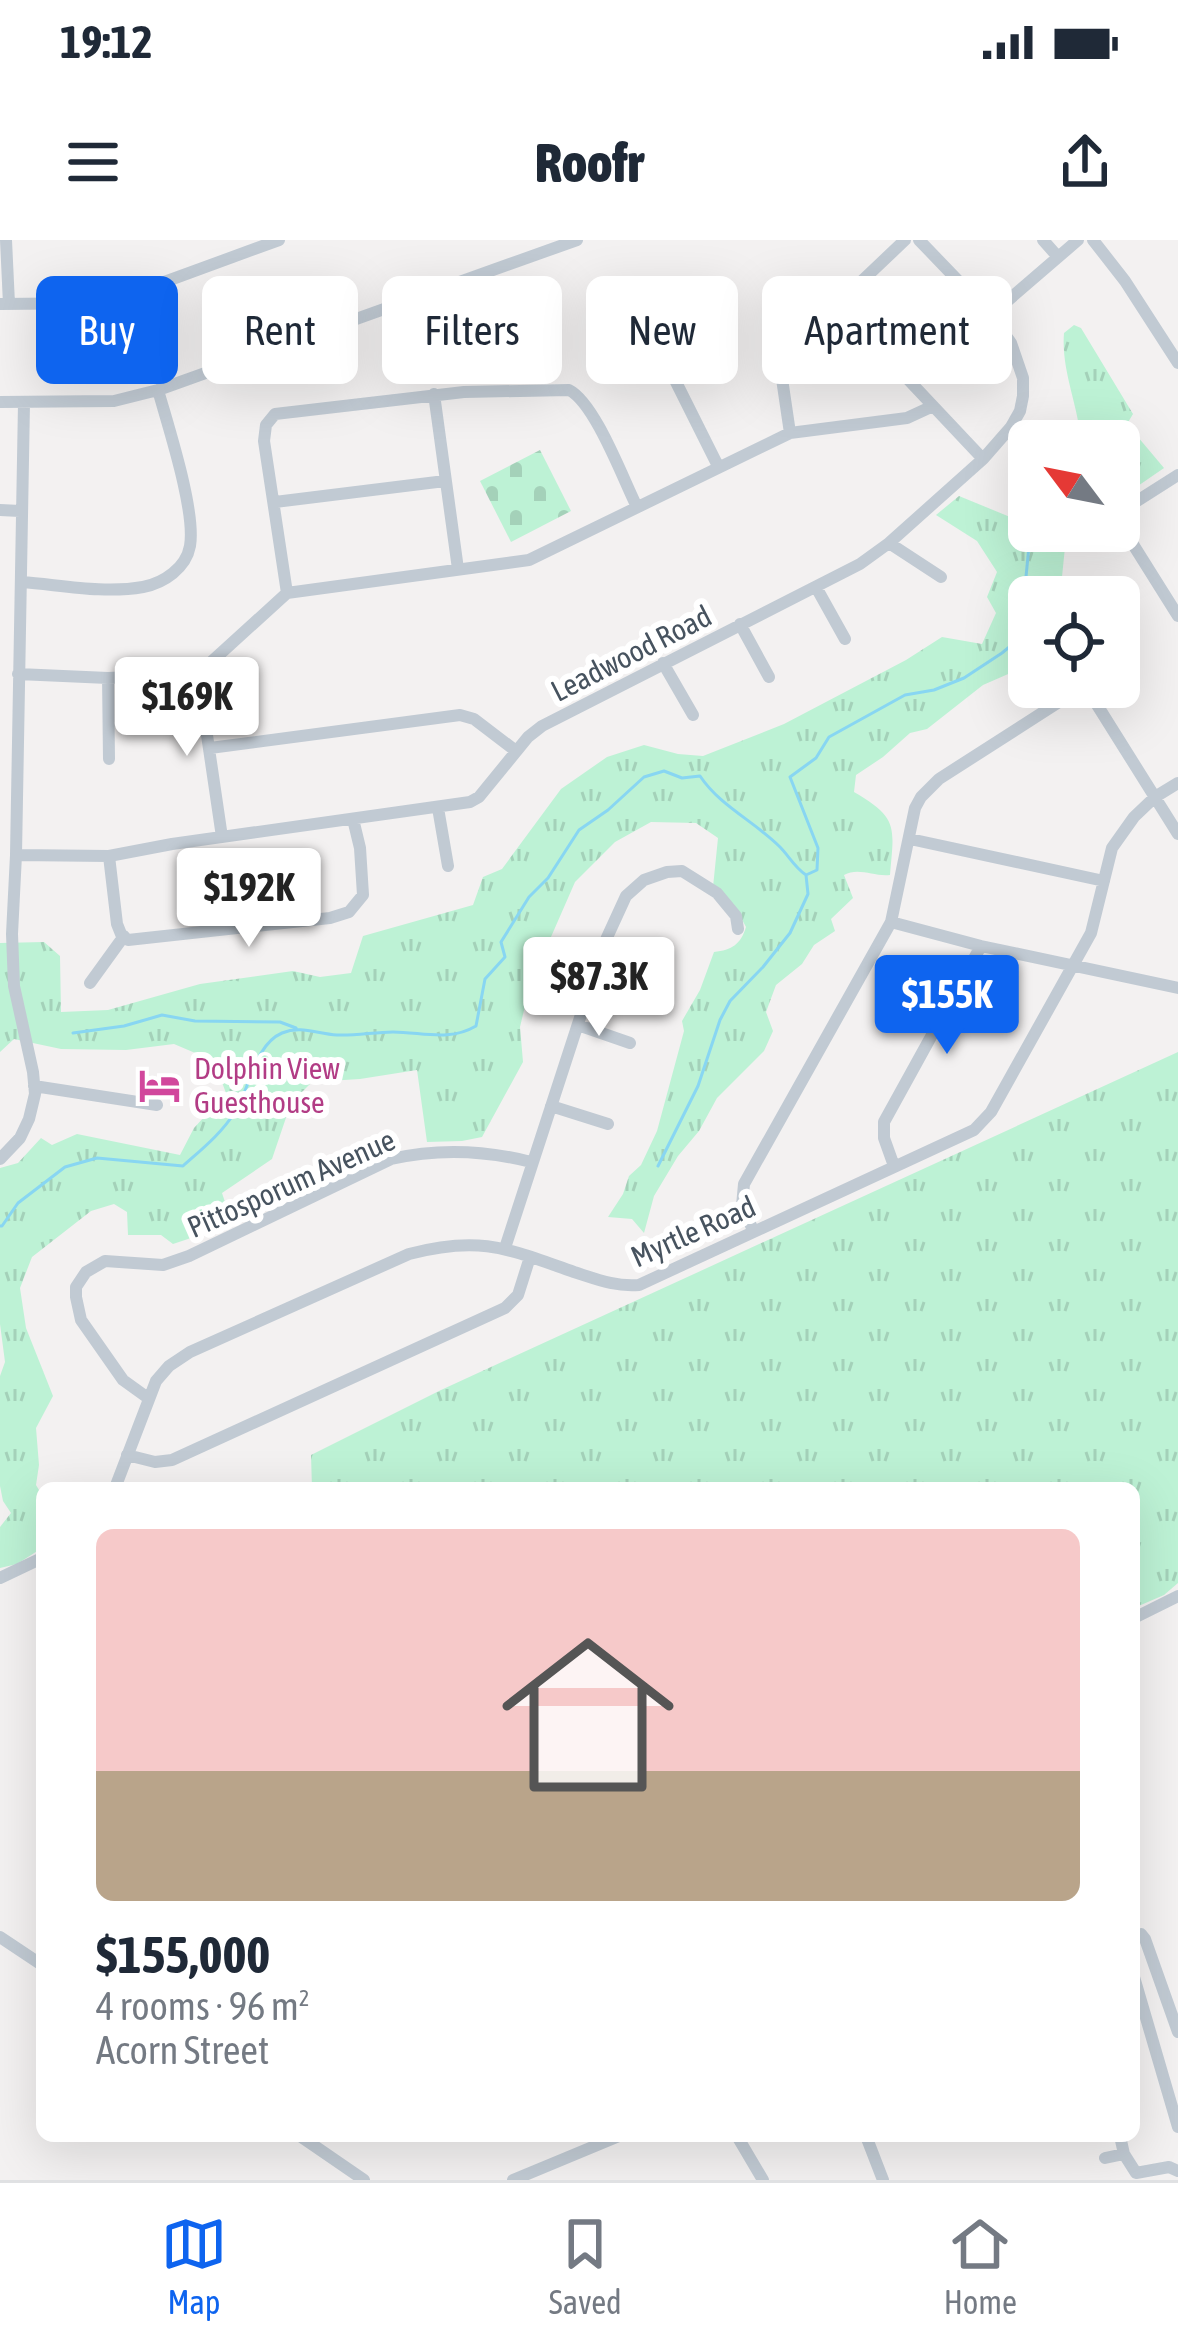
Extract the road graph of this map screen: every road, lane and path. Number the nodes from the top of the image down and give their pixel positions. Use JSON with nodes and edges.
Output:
{"nodes":[{"id":1,"x":6,"y":240,"type":"edge"},
{"id":2,"x":279,"y":240,"type":"edge"},
{"id":3,"x":527,"y":240,"type":"edge"},
{"id":4,"x":577,"y":240,"type":"edge"},
{"id":5,"x":905,"y":240,"type":"edge"},
{"id":6,"x":920,"y":240,"type":"edge"},
{"id":7,"x":1043,"y":240,"type":"edge"},
{"id":8,"x":1078,"y":240,"type":"edge"},
{"id":9,"x":1093,"y":240,"type":"edge"},
{"id":10,"x":533,"y":256,"type":"junction"},
{"id":11,"x":1058,"y":257,"type":"junction"},
{"id":12,"x":867,"y":276,"type":"edge"},
{"id":13,"x":954,"y":276,"type":"edge"},
{"id":14,"x":1012,"y":297,"type":"edge"},
{"id":15,"x":4,"y":304,"type":"edge"},
{"id":16,"x":1012,"y":345,"type":"edge"},
{"id":17,"x":1178,"y":363,"type":"edge"},
{"id":18,"x":677,"y":384,"type":"edge"},
{"id":19,"x":783,"y":384,"type":"edge"},
{"id":20,"x":912,"y":384,"type":"edge"},
{"id":21,"x":158,"y":390,"type":"junction"},
{"id":22,"x":434,"y":394,"type":"junction"},
{"id":23,"x":0,"y":402,"type":"edge"},
{"id":24,"x":23,"y":403,"type":"junction"},
{"id":25,"x":933,"y":406,"type":"junction"},
{"id":26,"x":790,"y":433,"type":"junction"},
{"id":27,"x":983,"y":459,"type":"junction"},
{"id":28,"x":718,"y":466,"type":"junction"},
{"id":29,"x":1178,"y":475,"type":"edge"},
{"id":30,"x":445,"y":481,"type":"junction"},
{"id":31,"x":1140,"y":499,"type":"edge"},
{"id":32,"x":274,"y":502,"type":"junction"},
{"id":33,"x":637,"y":507,"type":"junction"},
{"id":34,"x":0,"y":510,"type":"edge"},
{"id":35,"x":20,"y":511,"type":"junction"},
{"id":36,"x":889,"y":543,"type":"junction"},
{"id":37,"x":1139,"y":552,"type":"edge"},
{"id":38,"x":458,"y":568,"type":"junction"},
{"id":39,"x":941,"y":578,"type":"dead end"},
{"id":40,"x":22,"y":582,"type":"junction"},
{"id":41,"x":816,"y":587,"type":"junction"},
{"id":42,"x":287,"y":593,"type":"junction"},
{"id":43,"x":1178,"y":616,"type":"edge"},
{"id":44,"x":740,"y":624,"type":"junction"},
{"id":45,"x":845,"y":639,"type":"dead end"},
{"id":46,"x":664,"y":664,"type":"junction"},
{"id":47,"x":18,"y":674,"type":"junction"},
{"id":48,"x":198,"y":674,"type":"junction"},
{"id":49,"x":769,"y":677,"type":"dead end"},
{"id":50,"x":108,"y":678,"type":"junction"},
{"id":51,"x":693,"y":715,"type":"dead end"},
{"id":52,"x":210,"y":748,"type":"junction"},
{"id":53,"x":516,"y":751,"type":"junction"},
{"id":54,"x":0,"y":756,"type":"edge"},
{"id":55,"x":17,"y":757,"type":"junction"},
{"id":56,"x":109,"y":759,"type":"dead end"},
{"id":57,"x":1178,"y":783,"type":"edge"},
{"id":58,"x":1155,"y":797,"type":"junction"},
{"id":59,"x":438,"y":808,"type":"junction"},
{"id":60,"x":353,"y":819,"type":"junction"},
{"id":61,"x":1178,"y":835,"type":"edge"},
{"id":62,"x":222,"y":837,"type":"junction"},
{"id":63,"x":910,"y":839,"type":"junction"},
{"id":64,"x":16,"y":856,"type":"junction"},
{"id":65,"x":109,"y":856,"type":"junction"},
{"id":66,"x":448,"y":866,"type":"dead end"},
{"id":67,"x":1104,"y":881,"type":"junction"},
{"id":68,"x":891,"y":922,"type":"junction"},
{"id":69,"x":738,"y":929,"type":"dead end"},
{"id":70,"x":6,"y":932,"type":"edge"},
{"id":71,"x":124,"y":936,"type":"junction"},
{"id":72,"x":604,"y":944,"type":"junction"},
{"id":73,"x":981,"y":946,"type":"junction"},
{"id":74,"x":664,"y":965,"type":"dead end"},
{"id":75,"x":1073,"y":966,"type":"junction"},
{"id":76,"x":90,"y":983,"type":"dead end"},
{"id":77,"x":1178,"y":988,"type":"edge"},
{"id":78,"x":578,"y":1025,"type":"junction"},
{"id":79,"x":629,"y":1043,"type":"dead end"},
{"id":80,"x":34,"y":1086,"type":"junction"},
{"id":81,"x":157,"y":1105,"type":"dead end"},
{"id":82,"x":551,"y":1106,"type":"junction"},
{"id":83,"x":608,"y":1124,"type":"dead end"},
{"id":84,"x":0,"y":1159,"type":"edge"},
{"id":85,"x":531,"y":1162,"type":"junction"},
{"id":86,"x":894,"y":1166,"type":"junction"},
{"id":87,"x":753,"y":1230,"type":"junction"},
{"id":88,"x":505,"y":1248,"type":"junction"},
{"id":89,"x":530,"y":1257,"type":"junction"},
{"id":90,"x":148,"y":1398,"type":"junction"},
{"id":91,"x":127,"y":1455,"type":"junction"},
{"id":92,"x":117,"y":1482,"type":"edge"},
{"id":93,"x":36,"y":1561,"type":"edge"},
{"id":94,"x":0,"y":1578,"type":"edge"},
{"id":95,"x":1178,"y":1596,"type":"edge"},
{"id":96,"x":1140,"y":1615,"type":"edge"},
{"id":97,"x":0,"y":1937,"type":"edge"},
{"id":98,"x":1140,"y":1937,"type":"edge"},
{"id":99,"x":36,"y":1960,"type":"edge"},
{"id":100,"x":1140,"y":1996,"type":"edge"},
{"id":101,"x":1177,"y":2029,"type":"edge"},
{"id":102,"x":1152,"y":2035,"type":"junction"},
{"id":103,"x":1178,"y":2127,"type":"edge"},
{"id":104,"x":309,"y":2142,"type":"edge"},
{"id":105,"x":605,"y":2142,"type":"edge"},
{"id":106,"x":741,"y":2142,"type":"edge"},
{"id":107,"x":868,"y":2142,"type":"edge"},
{"id":108,"x":1121,"y":2142,"type":"edge"},
{"id":109,"x":1124,"y":2154,"type":"junction"},
{"id":110,"x":1105,"y":2158,"type":"dead end"},
{"id":111,"x":1178,"y":2171,"type":"edge"},
{"id":112,"x":761,"y":2177,"type":"edge"},
{"id":113,"x":364,"y":2180,"type":"edge"},
{"id":114,"x":513,"y":2180,"type":"edge"},
{"id":115,"x":744,"y":2180,"type":"edge"},
{"id":116,"x":883,"y":2180,"type":"edge"}],
"edges":[{"from":1,"to":15,"type":"street"},
{"from":2,"to":15,"type":"street"},
{"from":3,"to":10,"type":"street"},
{"from":4,"to":10,"type":"street"},
{"from":5,"to":12,"type":"street"},
{"from":6,"to":13,"type":"street","name":"Leadwood Road"},
{"from":7,"to":11,"type":"street"},
{"from":8,"to":11,"type":"street"},
{"from":9,"to":17,"type":"street"},
{"from":10,"to":21,"type":"street"},
{"from":11,"to":14,"type":"street"},
{"from":16,"to":27,"type":"street","name":"Leadwood Road"},
{"from":18,"to":28,"type":"street"},
{"from":19,"to":26,"type":"street"},
{"from":20,"to":25,"type":"street"},
{"from":21,"to":24,"type":"street"},
{"from":21,"to":40,"type":"street"},
{"from":22,"to":30,"type":"street"},
{"from":22,"to":32,"type":"street"},
{"from":22,"to":33,"type":"street"},
{"from":23,"to":24,"type":"street"},
{"from":24,"to":35,"type":"street"},
{"from":25,"to":26,"type":"street"},
{"from":25,"to":27,"type":"street"},
{"from":26,"to":28,"type":"street"},
{"from":27,"to":36,"type":"street","name":"Leadwood Road"},
{"from":28,"to":33,"type":"street"},
{"from":29,"to":31,"type":"street"},
{"from":30,"to":32,"type":"street"},
{"from":30,"to":38,"type":"street"},
{"from":32,"to":42,"type":"street"},
{"from":33,"to":38,"type":"street"},
{"from":34,"to":35,"type":"street"},
{"from":35,"to":40,"type":"street"},
{"from":36,"to":39,"type":"street"},
{"from":36,"to":41,"type":"street","name":"Leadwood Road"},
{"from":37,"to":43,"type":"street"},
{"from":38,"to":42,"type":"street"},
{"from":40,"to":47,"type":"street"},
{"from":41,"to":44,"type":"street","name":"Leadwood Road"},
{"from":41,"to":45,"type":"street"},
{"from":42,"to":48,"type":"street"},
{"from":44,"to":46,"type":"street","name":"Leadwood Road"},
{"from":44,"to":49,"type":"street"},
{"from":46,"to":51,"type":"street"},
{"from":46,"to":53,"type":"street","name":"Leadwood Road"},
{"from":47,"to":50,"type":"street"},
{"from":47,"to":55,"type":"street"},
{"from":48,"to":50,"type":"street"},
{"from":48,"to":52,"type":"street"},
{"from":50,"to":56,"type":"street"},
{"from":52,"to":53,"type":"street"},
{"from":52,"to":62,"type":"street"},
{"from":53,"to":59,"type":"street","name":"Leadwood Road"},
{"from":54,"to":55,"type":"street"},
{"from":55,"to":64,"type":"street"},
{"from":57,"to":58,"type":"street","name":"Myrtle Road"},
{"from":58,"to":61,"type":"street"},
{"from":58,"to":63,"type":"street"},
{"from":58,"to":67,"type":"street","name":"Myrtle Road"},
{"from":59,"to":60,"type":"street","name":"Leadwood Road"},
{"from":59,"to":66,"type":"street"},
{"from":60,"to":62,"type":"street","name":"Leadwood Road"},
{"from":60,"to":71,"type":"street"},
{"from":62,"to":65,"type":"street","name":"Leadwood Road"},
{"from":63,"to":67,"type":"street"},
{"from":63,"to":68,"type":"street"},
{"from":64,"to":65,"type":"street","name":"Leadwood Road"},
{"from":64,"to":70,"type":"street"},
{"from":65,"to":71,"type":"street"},
{"from":67,"to":75,"type":"street","name":"Myrtle Road"},
{"from":68,"to":73,"type":"street"},
{"from":68,"to":87,"type":"street"},
{"from":69,"to":72,"type":"street"},
{"from":70,"to":80,"type":"street"},
{"from":71,"to":76,"type":"street"},
{"from":72,"to":74,"type":"street"},
{"from":72,"to":78,"type":"street"},
{"from":73,"to":75,"type":"street"},
{"from":73,"to":86,"type":"street"},
{"from":75,"to":77,"type":"street"},
{"from":75,"to":86,"type":"street","name":"Myrtle Road"},
{"from":78,"to":79,"type":"street"},
{"from":78,"to":82,"type":"street"},
{"from":80,"to":81,"type":"street"},
{"from":80,"to":84,"type":"street"},
{"from":82,"to":83,"type":"street"},
{"from":82,"to":85,"type":"street"},
{"from":85,"to":88,"type":"street"},
{"from":85,"to":90,"type":"street","name":"Pittosporum Avenue"},
{"from":86,"to":87,"type":"street","name":"Myrtle Road"},
{"from":87,"to":89,"type":"street","name":"Myrtle Road"},
{"from":88,"to":89,"type":"street","name":"Myrtle Road"},
{"from":88,"to":90,"type":"street","name":"Myrtle Road"},
{"from":89,"to":91,"type":"street"},
{"from":90,"to":91,"type":"street","name":"Myrtle Road"},
{"from":91,"to":92,"type":"street","name":"Myrtle Road"},
{"from":93,"to":94,"type":"street"},
{"from":95,"to":96,"type":"street"},
{"from":97,"to":99,"type":"street"},
{"from":98,"to":101,"type":"street"},
{"from":100,"to":102,"type":"street"},
{"from":101,"to":102,"type":"street"},
{"from":102,"to":103,"type":"street"},
{"from":104,"to":113,"type":"street"},
{"from":105,"to":114,"type":"street"},
{"from":106,"to":112,"type":"street"},
{"from":107,"to":116,"type":"street"},
{"from":108,"to":109,"type":"street"},
{"from":109,"to":110,"type":"street"},
{"from":109,"to":111,"type":"street"},
{"from":112,"to":115,"type":"street"}]}
